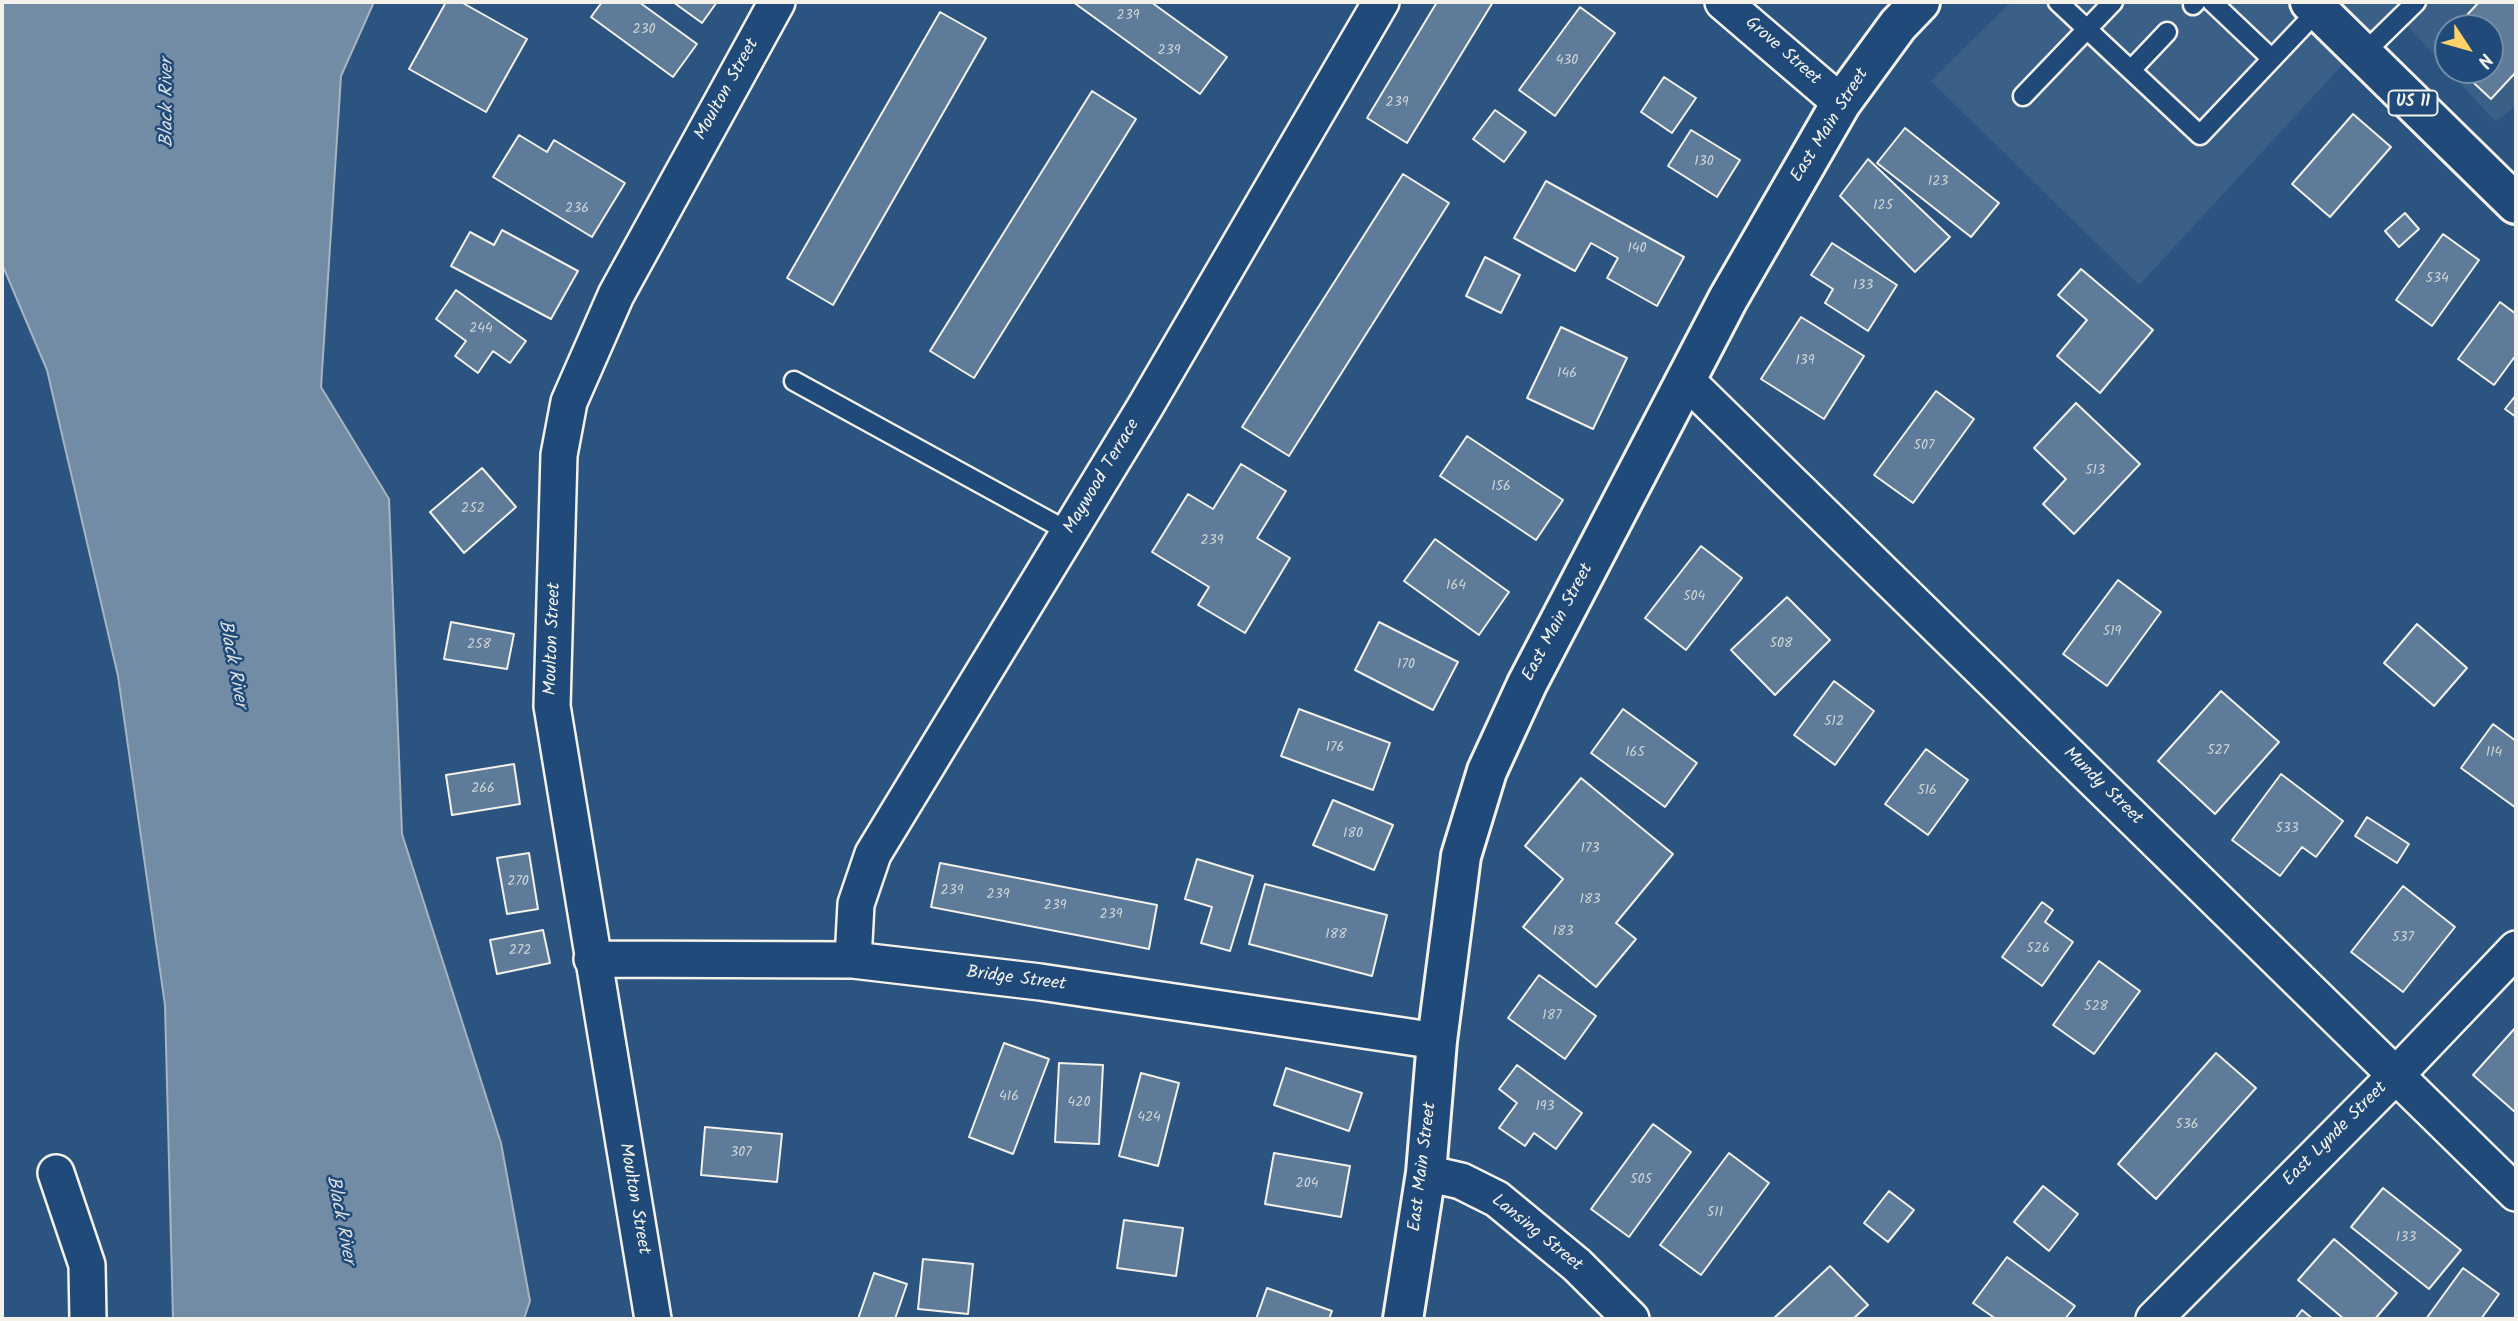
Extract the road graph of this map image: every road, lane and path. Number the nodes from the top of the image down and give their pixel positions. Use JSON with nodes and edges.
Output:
{"nodes":[{"id":1,"x":777,"y":2,"type":"edge"},
{"id":2,"x":1381,"y":2,"type":"edge"},
{"id":3,"x":1723,"y":2,"type":"edge"},
{"id":4,"x":1920,"y":2,"type":"edge"},
{"id":5,"x":2058,"y":2,"type":"edge"},
{"id":6,"x":2113,"y":2,"type":"edge"},
{"id":7,"x":2213,"y":2,"type":"edge"},
{"id":8,"x":2416,"y":2,"type":"edge"},
{"id":9,"x":2318,"y":4,"type":"edge"},
{"id":10,"x":2086,"y":29,"type":"junction"},
{"id":11,"x":2167,"y":32,"type":"dead end"},
{"id":12,"x":2363,"y":54,"type":"junction"},
{"id":13,"x":2272,"y":59,"type":"junction"},
{"id":14,"x":2131,"y":70,"type":"junction"},
{"id":15,"x":2023,"y":96,"type":"dead end"},
{"id":16,"x":1841,"y":103,"type":"junction"},
{"id":17,"x":2516,"y":204,"type":"edge"},
{"id":18,"x":794,"y":381,"type":"dead end"},
{"id":19,"x":1687,"y":381,"type":"junction"},
{"id":20,"x":1069,"y":532,"type":"junction"},
{"id":21,"x":2516,"y":949,"type":"edge"},
{"id":22,"x":592,"y":959,"type":"junction"},
{"id":23,"x":852,"y":960,"type":"junction"},
{"id":24,"x":1437,"y":1041,"type":"junction"},
{"id":25,"x":2396,"y":1075,"type":"junction"},
{"id":26,"x":56,"y":1173,"type":"dead end"},
{"id":27,"x":1426,"y":1173,"type":"junction"},
{"id":28,"x":2516,"y":1194,"type":"edge"},
{"id":29,"x":88,"y":1319,"type":"edge"},
{"id":30,"x":653,"y":1319,"type":"edge"},
{"id":31,"x":1404,"y":1319,"type":"edge"},
{"id":32,"x":1631,"y":1319,"type":"edge"},
{"id":33,"x":2154,"y":1319,"type":"edge"}],
"edges":[{"from":1,"to":22,"type":"street","name":"Moulton Street"},
{"from":2,"to":20,"type":"street","name":"Maywood Terrace"},
{"from":3,"to":16,"type":"street","name":"Grove Street"},
{"from":4,"to":16,"type":"main road","name":"East Main Street"},
{"from":5,"to":10,"type":"lane"},
{"from":6,"to":10,"type":"lane"},
{"from":7,"to":13,"type":"lane"},
{"from":8,"to":12,"type":"lane"},
{"from":9,"to":12,"type":"main road","number":"US 11"},
{"from":9,"to":13,"type":"lane"},
{"from":10,"to":14,"type":"lane"},
{"from":10,"to":15,"type":"lane"},
{"from":11,"to":14,"type":"lane"},
{"from":12,"to":17,"type":"main road","number":"US 11"},
{"from":13,"to":14,"type":"lane"},
{"from":16,"to":19,"type":"main road","name":"East Main Street"},
{"from":18,"to":20,"type":"lane"},
{"from":19,"to":24,"type":"main road","name":"East Main Street"},
{"from":19,"to":25,"type":"street","name":"Mundy Street"},
{"from":20,"to":23,"type":"street","name":"Maywood Terrace"},
{"from":21,"to":25,"type":"street","name":"East Lynde Street"},
{"from":22,"to":23,"type":"street","name":"Bridge Street"},
{"from":22,"to":30,"type":"street","name":"Moulton Street"},
{"from":23,"to":24,"type":"street","name":"Bridge Street"},
{"from":24,"to":27,"type":"main road","name":"East Main Street"},
{"from":25,"to":28,"type":"street","name":"Mundy Street"},
{"from":25,"to":33,"type":"street","name":"East Lynde Street"},
{"from":26,"to":29,"type":"street"},
{"from":27,"to":31,"type":"main road","name":"East Main Street"},
{"from":27,"to":32,"type":"street","name":"Lansing Street"}]}
